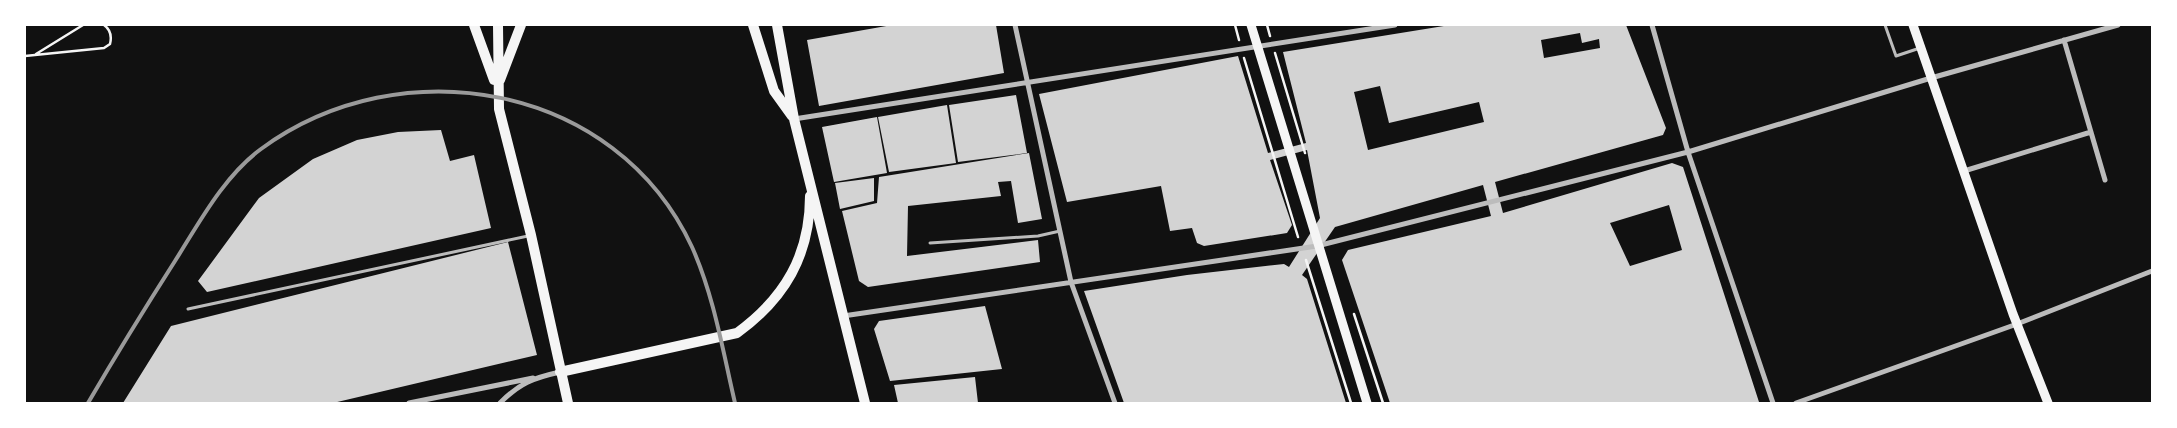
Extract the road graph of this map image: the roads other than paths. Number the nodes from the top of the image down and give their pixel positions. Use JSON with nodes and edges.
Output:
{"nodes":[{"id":1,"x":474,"y":25,"type":"edge"},
{"id":2,"x":498,"y":25,"type":"edge"},
{"id":3,"x":521,"y":25,"type":"edge"},
{"id":4,"x":753,"y":25,"type":"edge"},
{"id":5,"x":1015,"y":25,"type":"edge"},
{"id":6,"x":1251,"y":25,"type":"edge"},
{"id":7,"x":1395,"y":25,"type":"edge"},
{"id":8,"x":1652,"y":25,"type":"edge"},
{"id":9,"x":1885,"y":25,"type":"edge"},
{"id":10,"x":1913,"y":25,"type":"edge"},
{"id":11,"x":2118,"y":25,"type":"edge"},
{"id":12,"x":780,"y":27,"type":"edge"},
{"id":13,"x":2064,"y":40,"type":"junction"},
{"id":14,"x":1258,"y":47,"type":"junction"},
{"id":15,"x":1921,"y":48,"type":"junction"},
{"id":16,"x":1931,"y":78,"type":"junction"},
{"id":17,"x":1027,"y":83,"type":"junction"},
{"id":18,"x":497,"y":88,"type":"junction"},
{"id":19,"x":794,"y":119,"type":"junction"},
{"id":20,"x":2091,"y":132,"type":"junction"},
{"id":21,"x":1688,"y":152,"type":"junction"},
{"id":22,"x":1964,"y":171,"type":"junction"},
{"id":23,"x":810,"y":177,"type":"junction"},
{"id":24,"x":2105,"y":180,"type":"dead end"},
{"id":25,"x":1060,"y":231,"type":"junction"},
{"id":26,"x":532,"y":235,"type":"junction"},
{"id":27,"x":930,"y":243,"type":"dead end"},
{"id":28,"x":1317,"y":246,"type":"junction"},
{"id":29,"x":2152,"y":271,"type":"edge"},
{"id":30,"x":1071,"y":282,"type":"junction"},
{"id":31,"x":188,"y":309,"type":"dead end"},
{"id":32,"x":843,"y":316,"type":"junction"},
{"id":33,"x":2017,"y":324,"type":"junction"},
{"id":34,"x":560,"y":372,"type":"junction"},
{"id":35,"x":532,"y":378,"type":"junction"},
{"id":36,"x":409,"y":403,"type":"edge"},
{"id":37,"x":500,"y":403,"type":"edge"},
{"id":38,"x":568,"y":403,"type":"edge"},
{"id":39,"x":865,"y":403,"type":"edge"},
{"id":40,"x":1115,"y":403,"type":"edge"},
{"id":41,"x":1367,"y":403,"type":"edge"},
{"id":42,"x":1773,"y":403,"type":"edge"},
{"id":43,"x":1796,"y":403,"type":"edge"},
{"id":44,"x":2048,"y":403,"type":"edge"}],
"edges":[{"from":1,"to":18,"type":"main road"},
{"from":2,"to":18,"type":"main road"},
{"from":3,"to":18,"type":"main road"},
{"from":4,"to":19,"type":"main road"},
{"from":5,"to":17,"type":"street"},
{"from":6,"to":14,"type":"main road"},
{"from":7,"to":14,"type":"street"},
{"from":8,"to":21,"type":"street"},
{"from":9,"to":15,"type":"lane"},
{"from":10,"to":15,"type":"main road"},
{"from":11,"to":13,"type":"street"},
{"from":12,"to":19,"type":"main road"},
{"from":13,"to":16,"type":"street"},
{"from":13,"to":20,"type":"street"},
{"from":14,"to":17,"type":"street"},
{"from":14,"to":28,"type":"main road"},
{"from":15,"to":16,"type":"main road"},
{"from":16,"to":21,"type":"street"},
{"from":16,"to":22,"type":"main road"},
{"from":17,"to":19,"type":"street"},
{"from":17,"to":25,"type":"street"},
{"from":18,"to":26,"type":"main road"},
{"from":19,"to":23,"type":"main road"},
{"from":20,"to":22,"type":"street"},
{"from":20,"to":24,"type":"street"},
{"from":21,"to":28,"type":"street"},
{"from":21,"to":42,"type":"street"},
{"from":22,"to":33,"type":"main road"},
{"from":23,"to":32,"type":"main road"},
{"from":23,"to":34,"type":"main road"},
{"from":25,"to":27,"type":"lane"},
{"from":25,"to":30,"type":"street"},
{"from":26,"to":31,"type":"lane"},
{"from":26,"to":34,"type":"main road"},
{"from":28,"to":30,"type":"street"},
{"from":28,"to":41,"type":"main road"},
{"from":29,"to":33,"type":"street"},
{"from":30,"to":32,"type":"street"},
{"from":30,"to":40,"type":"street"},
{"from":32,"to":39,"type":"main road"},
{"from":33,"to":43,"type":"street"},
{"from":33,"to":44,"type":"main road"},
{"from":34,"to":35,"type":"street"},
{"from":34,"to":38,"type":"main road"},
{"from":35,"to":36,"type":"street"},
{"from":35,"to":37,"type":"street"}]}
